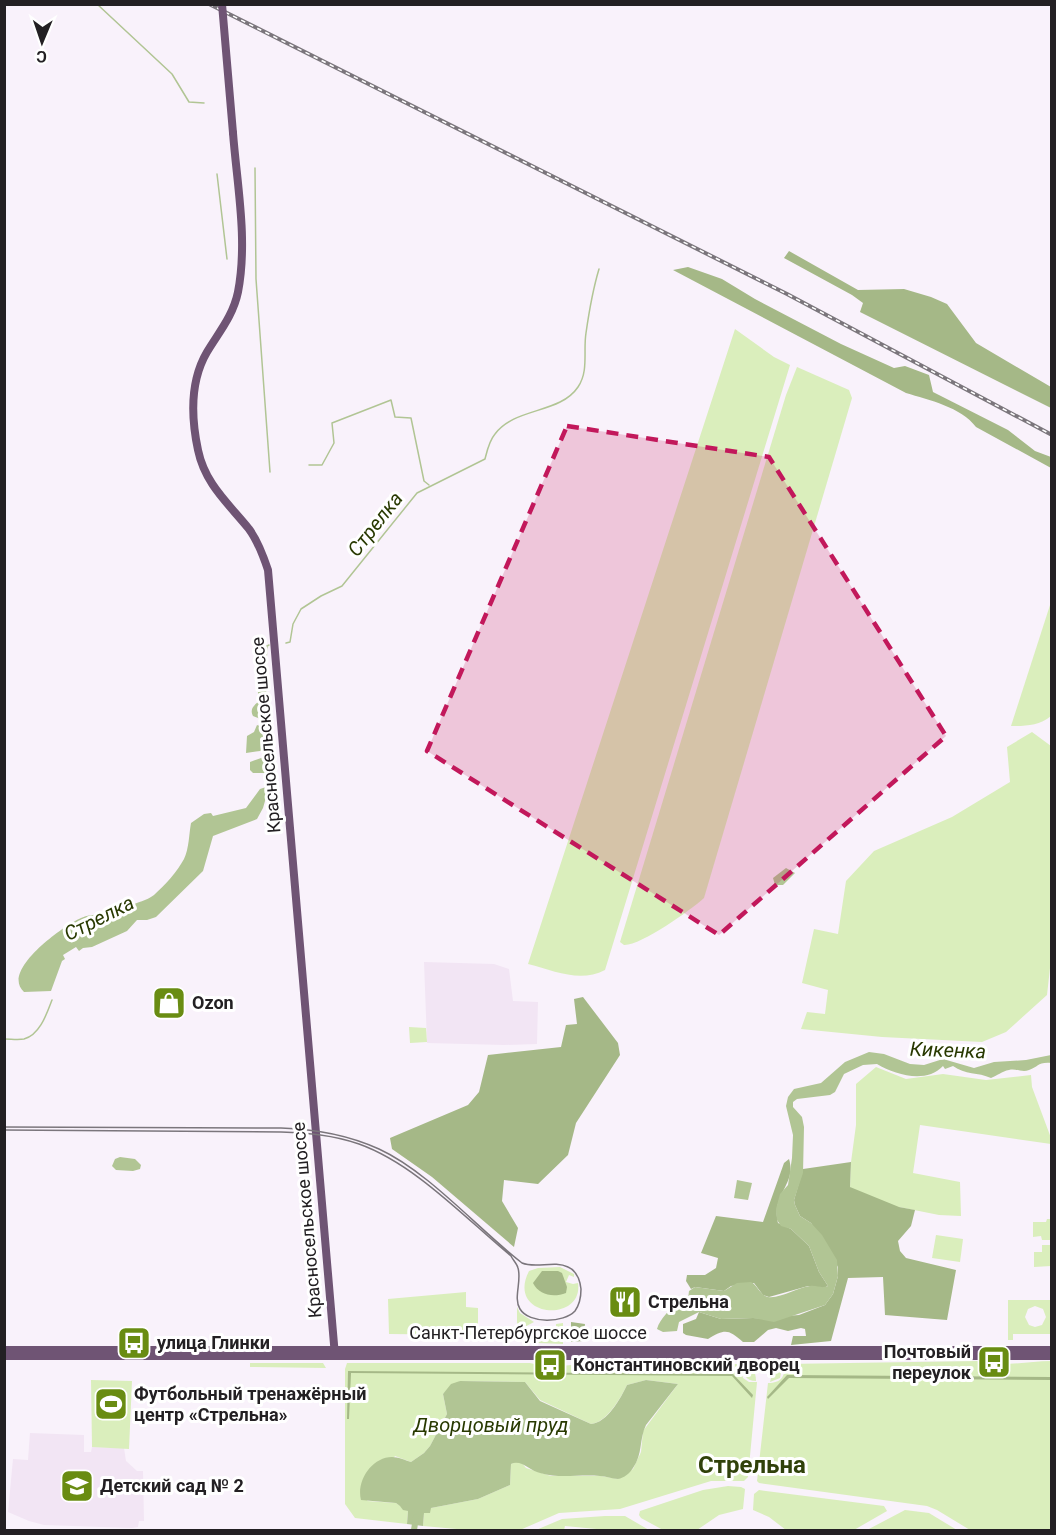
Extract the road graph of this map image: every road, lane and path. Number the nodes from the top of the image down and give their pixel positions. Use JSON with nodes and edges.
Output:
{"nodes":[{"id":1,"x":222,"y":4,"type":"edge"},
{"id":2,"x":4,"y":1350,"type":"edge"},
{"id":3,"x":1052,"y":1350,"type":"edge"},
{"id":4,"x":335,"y":1352,"type":"junction"},
{"id":5,"x":4,"y":1356,"type":"edge"},
{"id":6,"x":1052,"y":1356,"type":"edge"}],
"edges":[{"from":1,"to":4,"type":"main road","name":"Красносельское шоссе","bridge":true},
{"from":2,"to":4,"type":"main road","name":"Санкт-Петербургское шоссе"},
{"from":3,"to":4,"type":"main road","name":"Санкт-Петербургское шоссе"},
{"from":4,"to":5,"type":"main road","name":"Санкт-Петербургское шоссе"},
{"from":4,"to":6,"type":"main road","name":"Санкт-Петербургское шоссе"}]}
